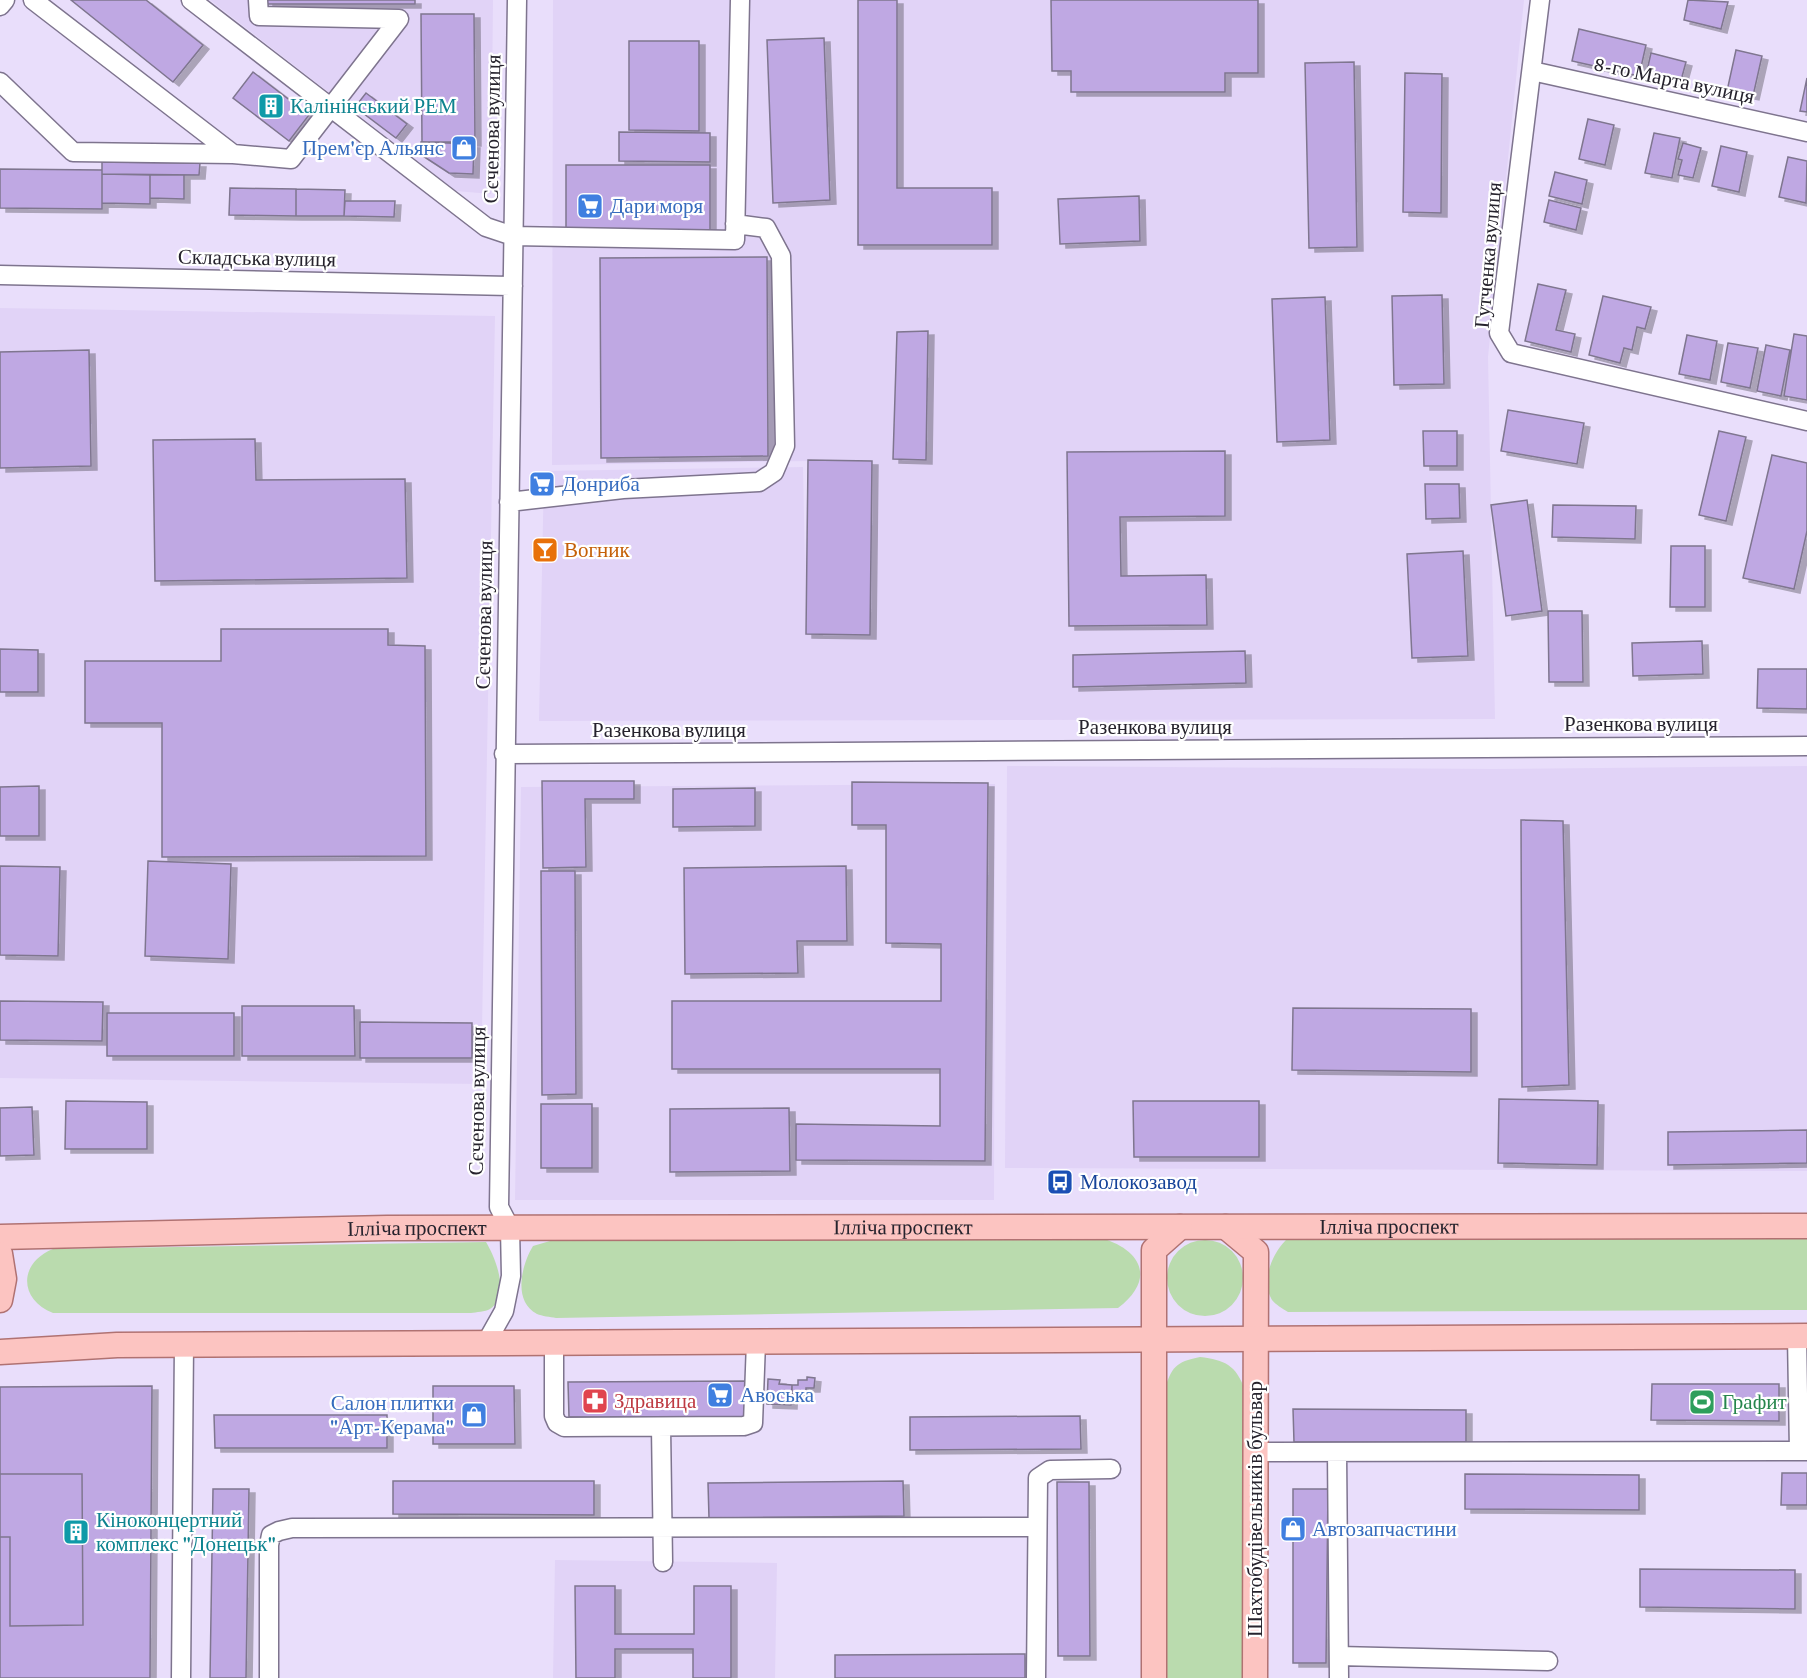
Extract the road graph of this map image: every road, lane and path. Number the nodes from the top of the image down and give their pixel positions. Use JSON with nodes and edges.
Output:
{"nodes":[{"id":1,"x":5,"y":0,"type":"edge"},
{"id":2,"x":33,"y":0,"type":"edge"},
{"id":3,"x":191,"y":0,"type":"edge"},
{"id":4,"x":258,"y":0,"type":"edge"},
{"id":5,"x":517,"y":0,"type":"edge"},
{"id":6,"x":740,"y":0,"type":"edge"},
{"id":7,"x":1540,"y":0,"type":"edge"},
{"id":8,"x":0,"y":6,"type":"edge"},
{"id":9,"x":1532,"y":71,"type":"junction"},
{"id":10,"x":0,"y":82,"type":"edge"},
{"id":11,"x":331,"y":108,"type":"junction"},
{"id":12,"x":1807,"y":132,"type":"edge"},
{"id":13,"x":233,"y":154,"type":"junction"},
{"id":14,"x":735,"y":224,"type":"junction"},
{"id":15,"x":513,"y":236,"type":"junction"},
{"id":16,"x":0,"y":275,"type":"edge"},
{"id":17,"x":513,"y":286,"type":"junction"},
{"id":18,"x":1807,"y":421,"type":"edge"},
{"id":19,"x":509,"y":502,"type":"junction"},
{"id":20,"x":1807,"y":746,"type":"edge"},
{"id":21,"x":504,"y":754,"type":"junction"},
{"id":22,"x":1807,"y":1226,"type":"edge"},
{"id":23,"x":1180,"y":1227,"type":"junction"},
{"id":24,"x":1226,"y":1227,"type":"junction"},
{"id":25,"x":510,"y":1228,"type":"junction"},
{"id":26,"x":0,"y":1237,"type":"edge"},
{"id":27,"x":0,"y":1254,"type":"edge"},
{"id":28,"x":0,"y":1300,"type":"edge"},
{"id":29,"x":1802,"y":1336,"type":"edge"},
{"id":30,"x":1255,"y":1339,"type":"junction"},
{"id":31,"x":1154,"y":1340,"type":"junction"},
{"id":32,"x":756,"y":1342,"type":"junction"},
{"id":33,"x":486,"y":1343,"type":"junction"},
{"id":34,"x":554,"y":1343,"type":"junction"},
{"id":35,"x":0,"y":1344,"type":"edge"},
{"id":36,"x":184,"y":1344,"type":"junction"},
{"id":37,"x":117,"y":1345,"type":"junction"},
{"id":38,"x":0,"y":1352,"type":"edge"},
{"id":39,"x":661,"y":1427,"type":"junction"},
{"id":40,"x":1803,"y":1451,"type":"edge"},
{"id":41,"x":1255,"y":1452,"type":"junction"},
{"id":42,"x":1337,"y":1452,"type":"junction"},
{"id":43,"x":1111,"y":1469,"type":"dead end"},
{"id":44,"x":663,"y":1527,"type":"junction"},
{"id":45,"x":1037,"y":1527,"type":"junction"},
{"id":46,"x":663,"y":1562,"type":"dead end"},
{"id":47,"x":1339,"y":1656,"type":"junction"},
{"id":48,"x":1548,"y":1661,"type":"dead end"},
{"id":49,"x":181,"y":1678,"type":"edge"},
{"id":50,"x":269,"y":1678,"type":"edge"},
{"id":51,"x":1036,"y":1678,"type":"edge"},
{"id":52,"x":1154,"y":1678,"type":"edge"},
{"id":53,"x":1255,"y":1678,"type":"edge"},
{"id":54,"x":1339,"y":1678,"type":"edge"}],
"edges":[{"from":1,"to":8,"type":"street"},
{"from":2,"to":13,"type":"street"},
{"from":3,"to":11,"type":"street"},
{"from":4,"to":11,"type":"street"},
{"from":5,"to":15,"type":"street","name":"Сєченова вулиця"},
{"from":6,"to":14,"type":"street"},
{"from":7,"to":9,"type":"street","name":"Гутченка вулиця"},
{"from":9,"to":12,"type":"street","name":"8-го Марта вулиця"},
{"from":9,"to":18,"type":"street","name":"Гутченка вулиця"},
{"from":10,"to":13,"type":"street"},
{"from":11,"to":13,"type":"street"},
{"from":11,"to":15,"type":"street"},
{"from":14,"to":15,"type":"street"},
{"from":14,"to":19,"type":"street"},
{"from":15,"to":17,"type":"street","name":"Сєченова вулиця"},
{"from":16,"to":17,"type":"street","name":"Складська вулиця"},
{"from":17,"to":19,"type":"street","name":"Сєченова вулиця"},
{"from":19,"to":21,"type":"street","name":"Сєченова вулиця"},
{"from":20,"to":21,"type":"street","name":"Разенкова вулиця"},
{"from":21,"to":25,"type":"street","name":"Сєченова вулиця"},
{"from":22,"to":24,"type":"main road","name":"Ілліча проспект"},
{"from":23,"to":24,"type":"main road","name":"Ілліча проспект"},
{"from":23,"to":25,"type":"main road","name":"Ілліча проспект"},
{"from":23,"to":31,"type":"main road"},
{"from":24,"to":30,"type":"main road","name":"Шахтобудівельників бульвар"},
{"from":25,"to":26,"type":"main road","name":"Ілліча проспект"},
{"from":25,"to":33,"type":"street"},
{"from":27,"to":28,"type":"main road"},
{"from":29,"to":30,"type":"main road"},
{"from":29,"to":40,"type":"street"},
{"from":30,"to":31,"type":"main road"},
{"from":30,"to":41,"type":"main road","name":"Шахтобудівельників бульвар"},
{"from":31,"to":32,"type":"main road"},
{"from":31,"to":52,"type":"main road"},
{"from":32,"to":34,"type":"main road"},
{"from":32,"to":39,"type":"street"},
{"from":33,"to":34,"type":"main road"},
{"from":33,"to":36,"type":"main road"},
{"from":34,"to":39,"type":"street"},
{"from":35,"to":37,"type":"main road"},
{"from":36,"to":37,"type":"main road"},
{"from":36,"to":49,"type":"street"},
{"from":37,"to":38,"type":"main road"},
{"from":39,"to":44,"type":"street"},
{"from":40,"to":42,"type":"street"},
{"from":41,"to":42,"type":"street"},
{"from":41,"to":53,"type":"main road","name":"Шахтобудівельників бульвар"},
{"from":42,"to":47,"type":"street"},
{"from":43,"to":45,"type":"street"},
{"from":44,"to":45,"type":"street"},
{"from":44,"to":46,"type":"street"},
{"from":44,"to":50,"type":"street"},
{"from":45,"to":51,"type":"street"},
{"from":47,"to":48,"type":"street"},
{"from":47,"to":54,"type":"street"}]}
